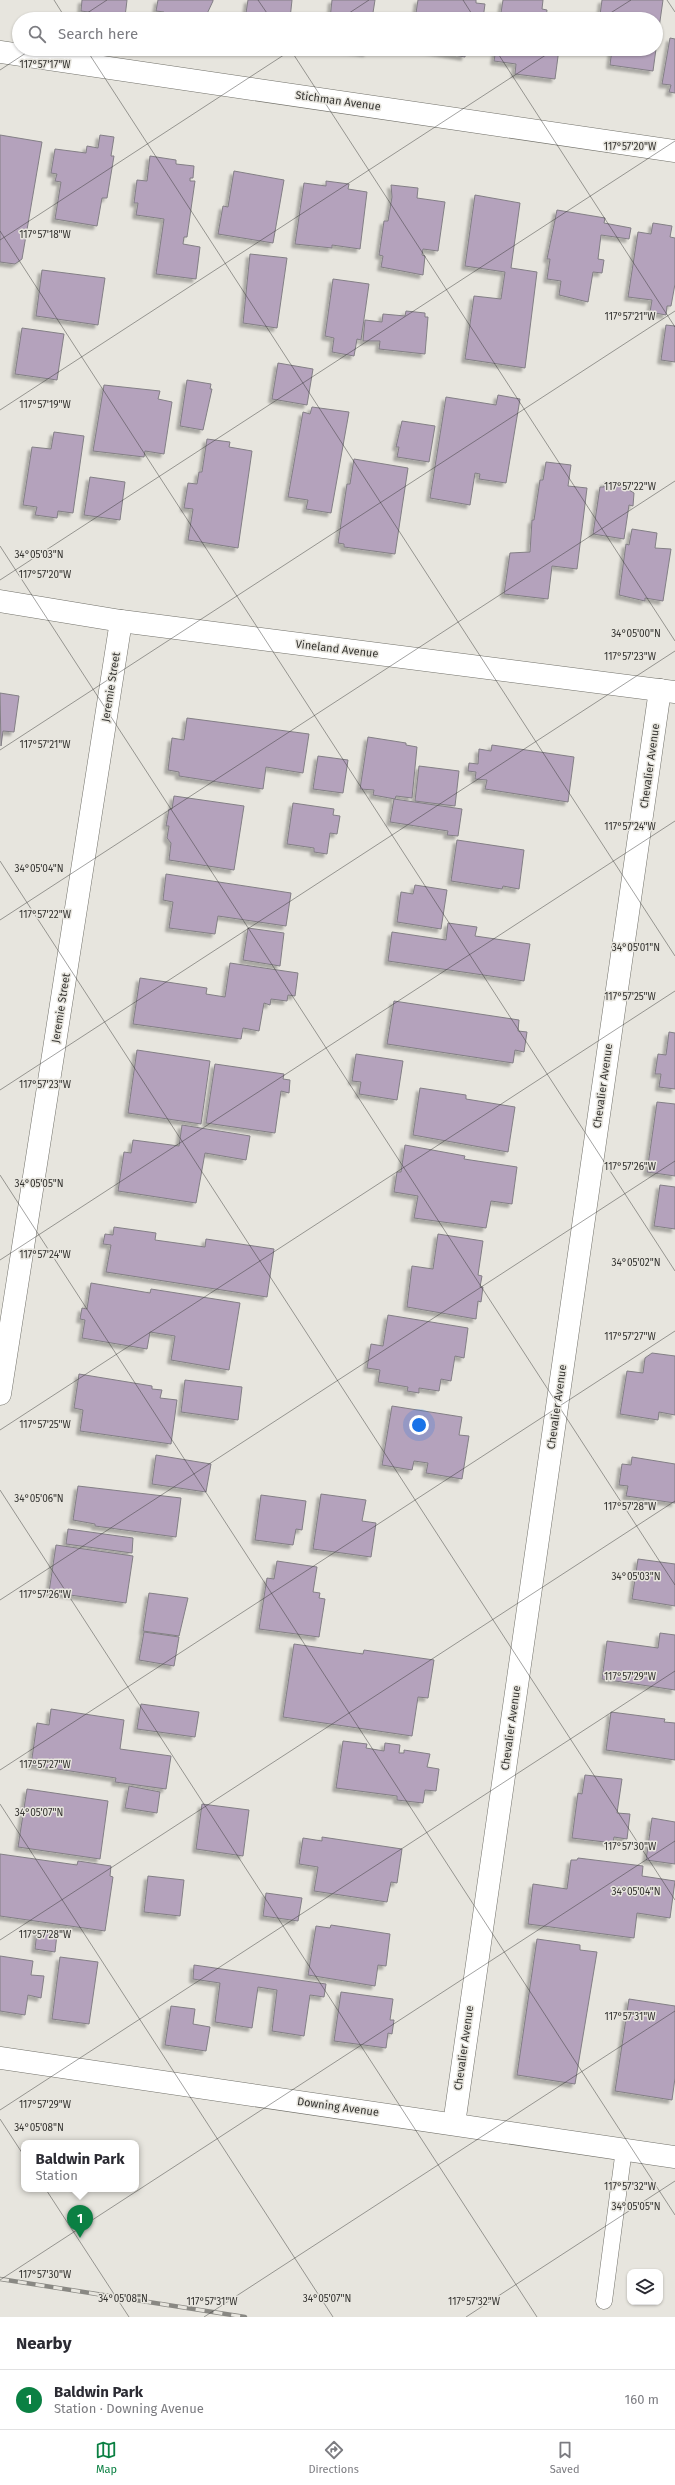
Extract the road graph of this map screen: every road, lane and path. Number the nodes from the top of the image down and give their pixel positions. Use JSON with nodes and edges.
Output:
{"nodes":[{"id":1,"x":0,"y":52,"type":"edge"},
{"id":2,"x":12,"y":54,"type":"edge"},
{"id":3,"x":27,"y":56,"type":"edge"},
{"id":4,"x":675,"y":151,"type":"edge"},
{"id":5,"x":0,"y":601,"type":"edge"},
{"id":6,"x":121,"y":621,"type":"junction"},
{"id":7,"x":668,"y":691,"type":"edge"},
{"id":8,"x":0,"y":1394,"type":"edge"},
{"id":9,"x":0,"y":2058,"type":"edge"},
{"id":10,"x":454,"y":2124,"type":"junction"},
{"id":11,"x":624,"y":2149,"type":"junction"},
{"id":12,"x":675,"y":2157,"type":"edge"},
{"id":13,"x":604,"y":2300,"type":"dead end"}],
"edges":[{"from":1,"to":2,"type":"street","name":"Stichman Avenue"},
{"from":3,"to":4,"type":"street","name":"Stichman Avenue"},
{"from":5,"to":6,"type":"street","name":"Vineland Avenue"},
{"from":6,"to":7,"type":"street","name":"Vineland Avenue"},
{"from":6,"to":8,"type":"street","name":"Jeremie Street"},
{"from":7,"to":10,"type":"street","name":"Chevalier Avenue"},
{"from":9,"to":10,"type":"street","name":"Downing Avenue"},
{"from":10,"to":11,"type":"street","name":"Downing Avenue"},
{"from":11,"to":12,"type":"street","name":"Downing Avenue"},
{"from":11,"to":13,"type":"lane"}]}
